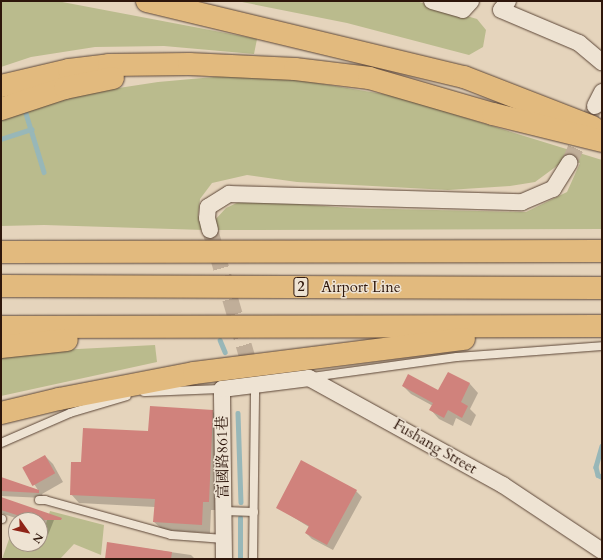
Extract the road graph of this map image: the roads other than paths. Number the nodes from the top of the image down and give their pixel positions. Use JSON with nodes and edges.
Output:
{"nodes":[{"id":1,"x":135,"y":1,"type":"edge"},
{"id":2,"x":432,"y":1,"type":"edge"},
{"id":3,"x":471,"y":1,"type":"edge"},
{"id":4,"x":508,"y":1,"type":"edge"},
{"id":5,"x":152,"y":2,"type":"edge"},
{"id":6,"x":602,"y":62,"type":"edge"},
{"id":7,"x":189,"y":64,"type":"junction"},
{"id":8,"x":1,"y":86,"type":"edge"},
{"id":9,"x":1,"y":109,"type":"edge"},
{"id":10,"x":602,"y":130,"type":"edge"},
{"id":11,"x":602,"y":141,"type":"edge"},
{"id":12,"x":569,"y":163,"type":"tunnel mouth"},
{"id":13,"x":210,"y":230,"type":"tunnel mouth"},
{"id":14,"x":602,"y":251,"type":"edge"},
{"id":15,"x":1,"y":252,"type":"edge"},
{"id":16,"x":1,"y":286,"type":"edge"},
{"id":17,"x":602,"y":288,"type":"edge"},
{"id":18,"x":595,"y":326,"type":"edge"},
{"id":19,"x":1,"y":327,"type":"edge"},
{"id":20,"x":206,"y":327,"type":"junction"},
{"id":21,"x":602,"y":346,"type":"edge"},
{"id":22,"x":1,"y":347,"type":"edge"},
{"id":23,"x":309,"y":378,"type":"junction"},
{"id":24,"x":255,"y":385,"type":"junction"},
{"id":25,"x":222,"y":389,"type":"junction"},
{"id":26,"x":1,"y":413,"type":"edge"},
{"id":27,"x":1,"y":443,"type":"edge"},
{"id":28,"x":39,"y":500,"type":"dead end"},
{"id":29,"x":224,"y":511,"type":"junction"},
{"id":30,"x":254,"y":512,"type":"junction"},
{"id":31,"x":224,"y":540,"type":"junction"},
{"id":32,"x":602,"y":551,"type":"edge"},
{"id":33,"x":224,"y":559,"type":"edge"},
{"id":34,"x":253,"y":559,"type":"edge"}],
"edges":[{"from":1,"to":5,"type":"highway"},
{"from":2,"to":3,"type":"street"},
{"from":4,"to":6,"type":"street"},
{"from":5,"to":10,"type":"highway"},
{"from":7,"to":8,"type":"highway"},
{"from":7,"to":9,"type":"highway"},
{"from":7,"to":11,"type":"highway"},
{"from":12,"to":13,"type":"street"},
{"from":14,"to":15,"type":"highway"},
{"from":16,"to":17,"type":"highway","name":"Airport Line","number":"2"},
{"from":18,"to":20,"type":"highway"},
{"from":18,"to":26,"type":"highway"},
{"from":19,"to":20,"type":"highway"},
{"from":20,"to":22,"type":"highway"},
{"from":21,"to":23,"type":"lane"},
{"from":23,"to":24,"type":"street"},
{"from":23,"to":32,"type":"street","name":"Fushang Street"},
{"from":24,"to":25,"type":"street"},
{"from":24,"to":30,"type":"lane"},
{"from":25,"to":27,"type":"lane"},
{"from":25,"to":29,"type":"street","name":"富國路861巷"},
{"from":28,"to":31,"type":"lane"},
{"from":29,"to":30,"type":"lane"},
{"from":29,"to":31,"type":"street","name":"富國路861巷"},
{"from":30,"to":34,"type":"lane"},
{"from":31,"to":33,"type":"street","name":"富國路861巷"}]}
